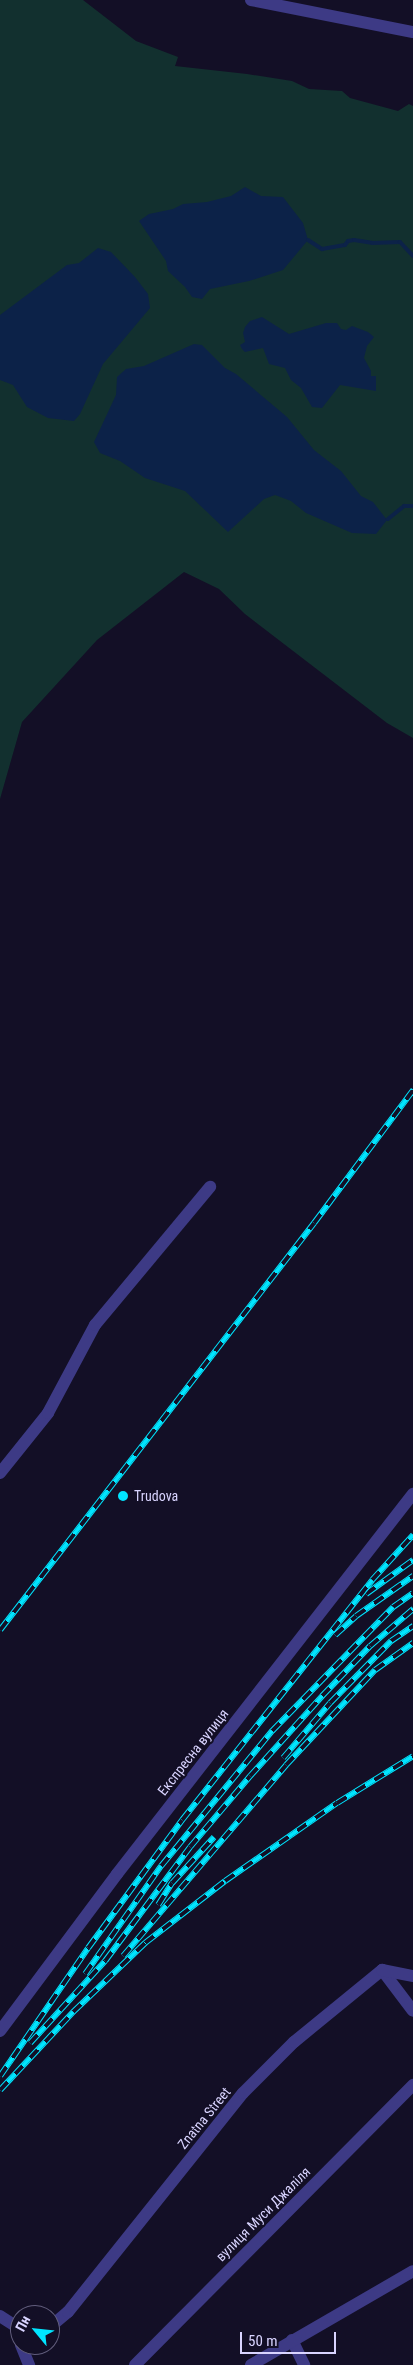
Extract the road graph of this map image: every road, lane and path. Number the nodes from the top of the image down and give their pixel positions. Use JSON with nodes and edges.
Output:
{"nodes":[{"id":1,"x":251,"y":0,"type":"edge"},
{"id":2,"x":413,"y":32,"type":"edge"},
{"id":3,"x":210,"y":1187,"type":"dead end"},
{"id":4,"x":0,"y":1473,"type":"edge"},
{"id":5,"x":413,"y":1494,"type":"edge"},
{"id":6,"x":382,"y":1970,"type":"junction"},
{"id":7,"x":413,"y":1976,"type":"edge"},
{"id":8,"x":413,"y":2012,"type":"edge"},
{"id":9,"x":0,"y":2031,"type":"edge"},
{"id":10,"x":413,"y":2085,"type":"edge"},
{"id":11,"x":413,"y":2271,"type":"edge"},
{"id":12,"x":60,"y":2319,"type":"edge"},
{"id":13,"x":292,"y":2340,"type":"junction"},
{"id":14,"x":135,"y":2365,"type":"edge"},
{"id":15,"x":250,"y":2365,"type":"edge"},
{"id":16,"x":304,"y":2365,"type":"edge"}],
"edges":[{"from":1,"to":2,"type":"street"},
{"from":3,"to":4,"type":"street"},
{"from":5,"to":9,"type":"street","name":"Експресна вулиця"},
{"from":6,"to":7,"type":"street"},
{"from":6,"to":8,"type":"street"},
{"from":6,"to":12,"type":"street","name":"Znatna Street"},
{"from":10,"to":14,"type":"street","name":"вулиця Муси Джаліля"},
{"from":11,"to":13,"type":"street"},
{"from":13,"to":15,"type":"street"},
{"from":13,"to":16,"type":"street"}]}
